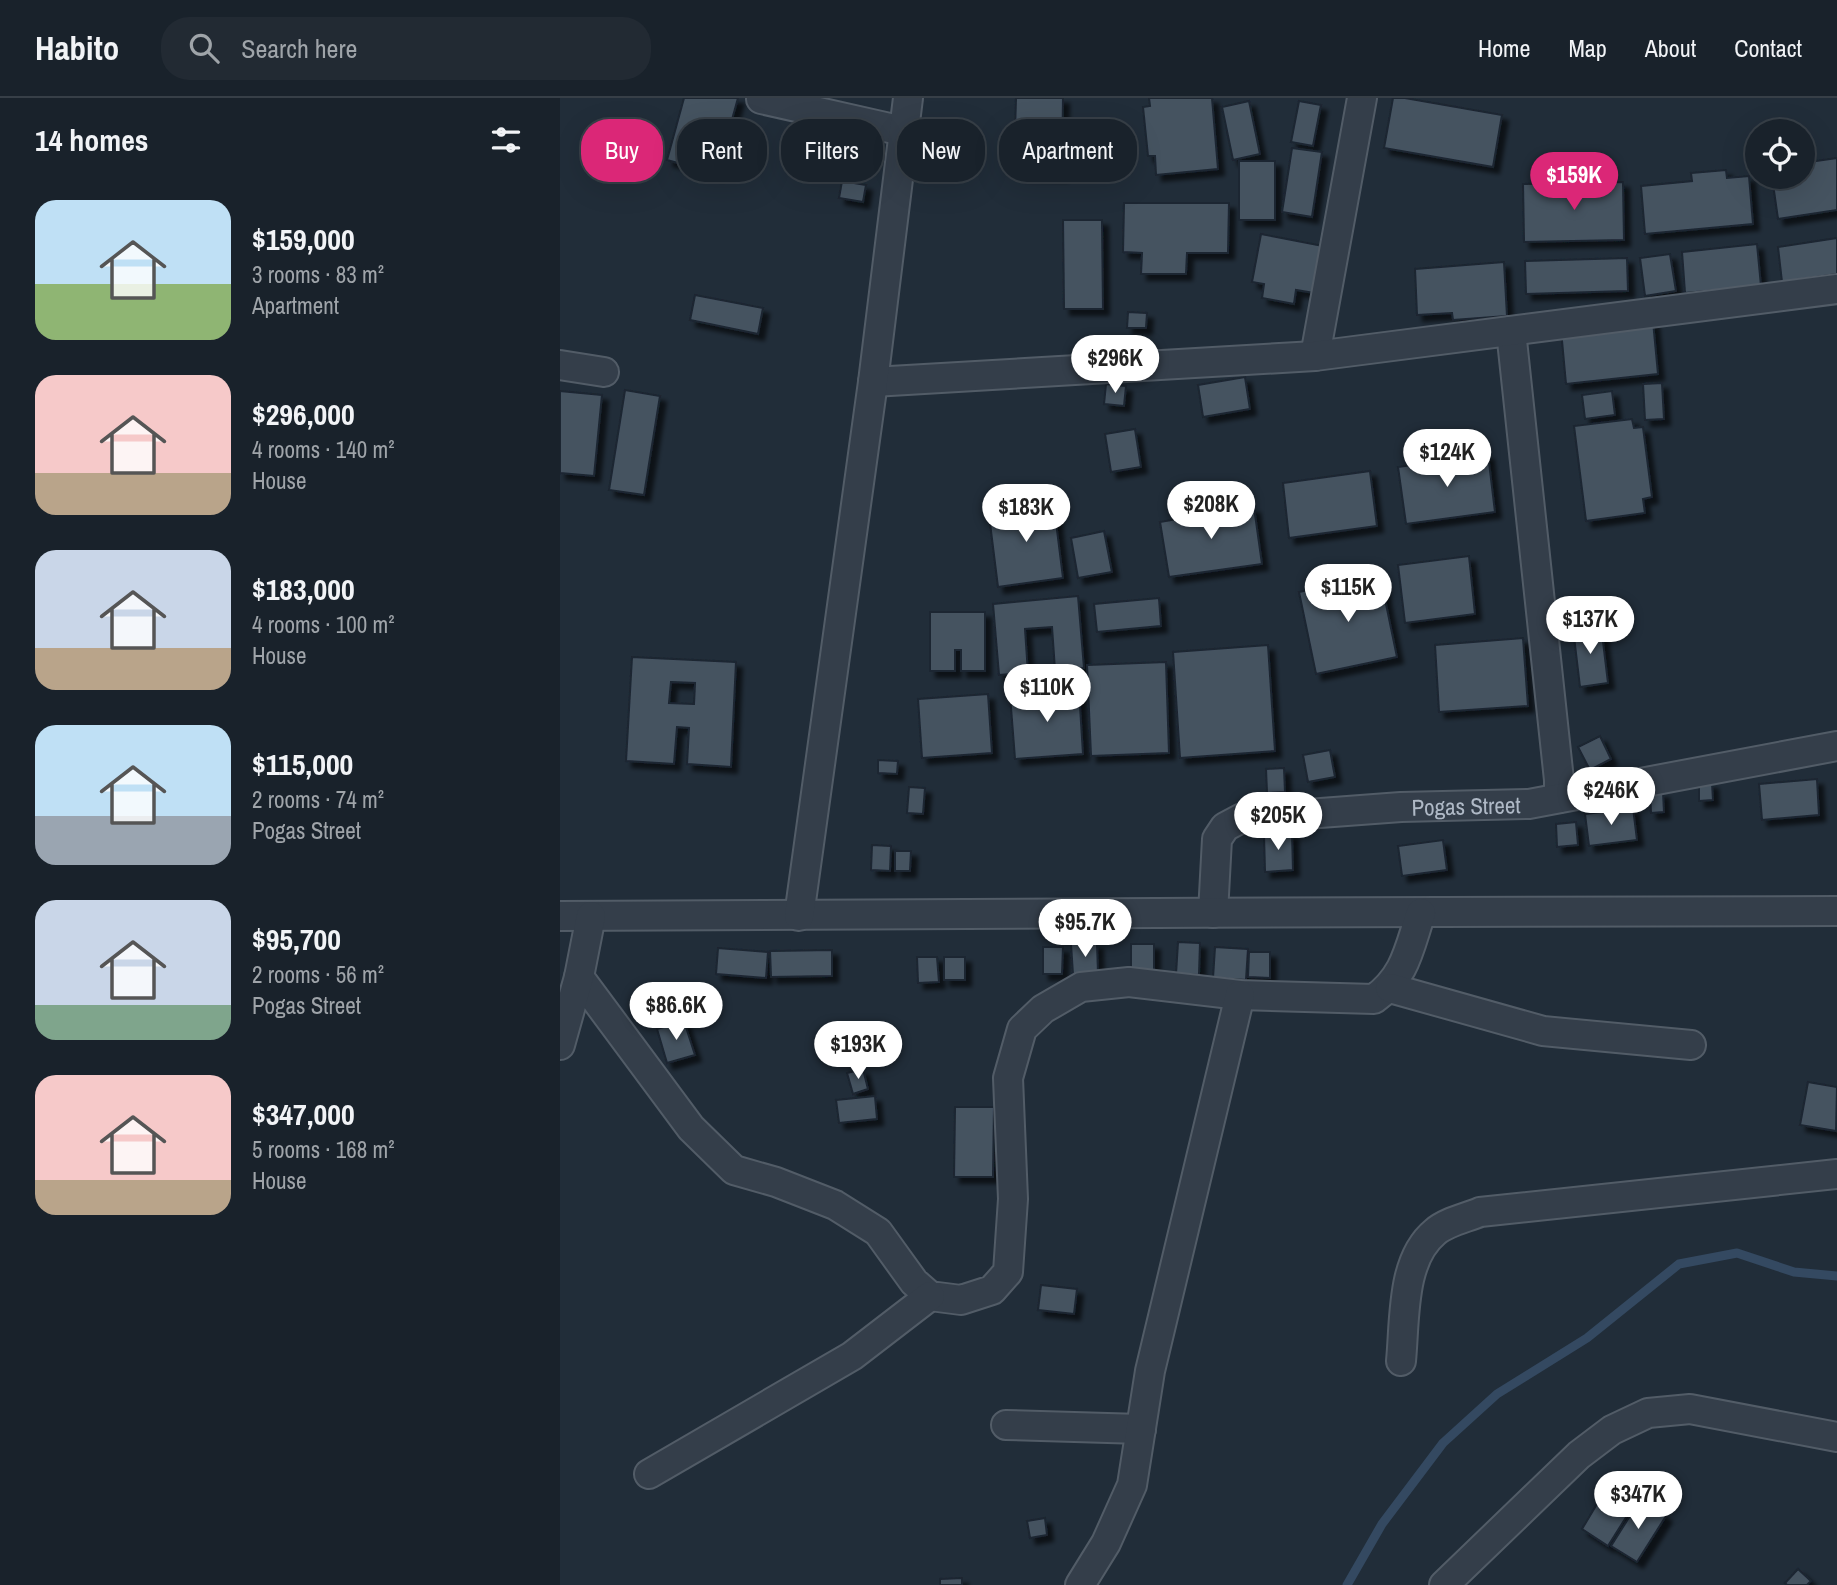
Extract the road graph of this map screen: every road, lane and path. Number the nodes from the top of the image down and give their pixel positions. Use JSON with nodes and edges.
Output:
{"nodes":[{"id":1,"x":908,"y":98,"type":"edge"},
{"id":2,"x":1362,"y":98,"type":"edge"},
{"id":3,"x":761,"y":99,"type":"edge"},
{"id":4,"x":904,"y":119,"type":"edge"},
{"id":5,"x":897,"y":130,"type":"edge"},
{"id":6,"x":897,"y":174,"type":"edge"},
{"id":7,"x":1837,"y":289,"type":"edge"},
{"id":8,"x":1511,"y":331,"type":"junction"},
{"id":9,"x":1315,"y":356,"type":"junction"},
{"id":10,"x":560,"y":365,"type":"edge"},
{"id":11,"x":604,"y":372,"type":"dead end"},
{"id":12,"x":873,"y":382,"type":"junction"},
{"id":13,"x":1837,"y":746,"type":"edge"},
{"id":14,"x":1559,"y":798,"type":"junction"},
{"id":15,"x":1837,"y":911,"type":"edge"},
{"id":16,"x":1213,"y":913,"type":"junction"},
{"id":17,"x":1421,"y":913,"type":"junction"},
{"id":18,"x":560,"y":916,"type":"edge"},
{"id":19,"x":591,"y":916,"type":"junction"},
{"id":20,"x":799,"y":916,"type":"junction"},
{"id":21,"x":579,"y":977,"type":"junction"},
{"id":22,"x":1390,"y":988,"type":"junction"},
{"id":23,"x":1240,"y":995,"type":"junction"},
{"id":24,"x":560,"y":1045,"type":"edge"},
{"id":25,"x":1691,"y":1045,"type":"dead end"},
{"id":26,"x":1837,"y":1174,"type":"edge"},
{"id":27,"x":930,"y":1296,"type":"junction"},
{"id":28,"x":1401,"y":1361,"type":"dead end"},
{"id":29,"x":1006,"y":1425,"type":"dead end"},
{"id":30,"x":1141,"y":1429,"type":"junction"},
{"id":31,"x":1837,"y":1437,"type":"edge"},
{"id":32,"x":649,"y":1474,"type":"dead end"},
{"id":33,"x":1080,"y":1585,"type":"edge"},
{"id":34,"x":1444,"y":1585,"type":"edge"}],
"edges":[{"from":1,"to":4,"type":"street"},
{"from":2,"to":9,"type":"street"},
{"from":3,"to":5,"type":"street"},
{"from":6,"to":12,"type":"street"},
{"from":7,"to":8,"type":"street"},
{"from":8,"to":9,"type":"street"},
{"from":8,"to":14,"type":"street"},
{"from":9,"to":12,"type":"street"},
{"from":10,"to":11,"type":"street"},
{"from":12,"to":20,"type":"street"},
{"from":13,"to":14,"type":"street","name":"Pogas Street"},
{"from":14,"to":16,"type":"street","name":"Pogas Street"},
{"from":15,"to":17,"type":"street"},
{"from":16,"to":17,"type":"street"},
{"from":16,"to":20,"type":"street"},
{"from":17,"to":22,"type":"street"},
{"from":18,"to":19,"type":"street"},
{"from":19,"to":20,"type":"street"},
{"from":19,"to":21,"type":"street"},
{"from":21,"to":24,"type":"street"},
{"from":21,"to":27,"type":"street"},
{"from":22,"to":23,"type":"street"},
{"from":22,"to":25,"type":"street"},
{"from":23,"to":27,"type":"street"},
{"from":23,"to":30,"type":"street"},
{"from":26,"to":28,"type":"street"},
{"from":27,"to":32,"type":"street"},
{"from":29,"to":30,"type":"street"},
{"from":30,"to":33,"type":"street"},
{"from":31,"to":34,"type":"street"}]}
